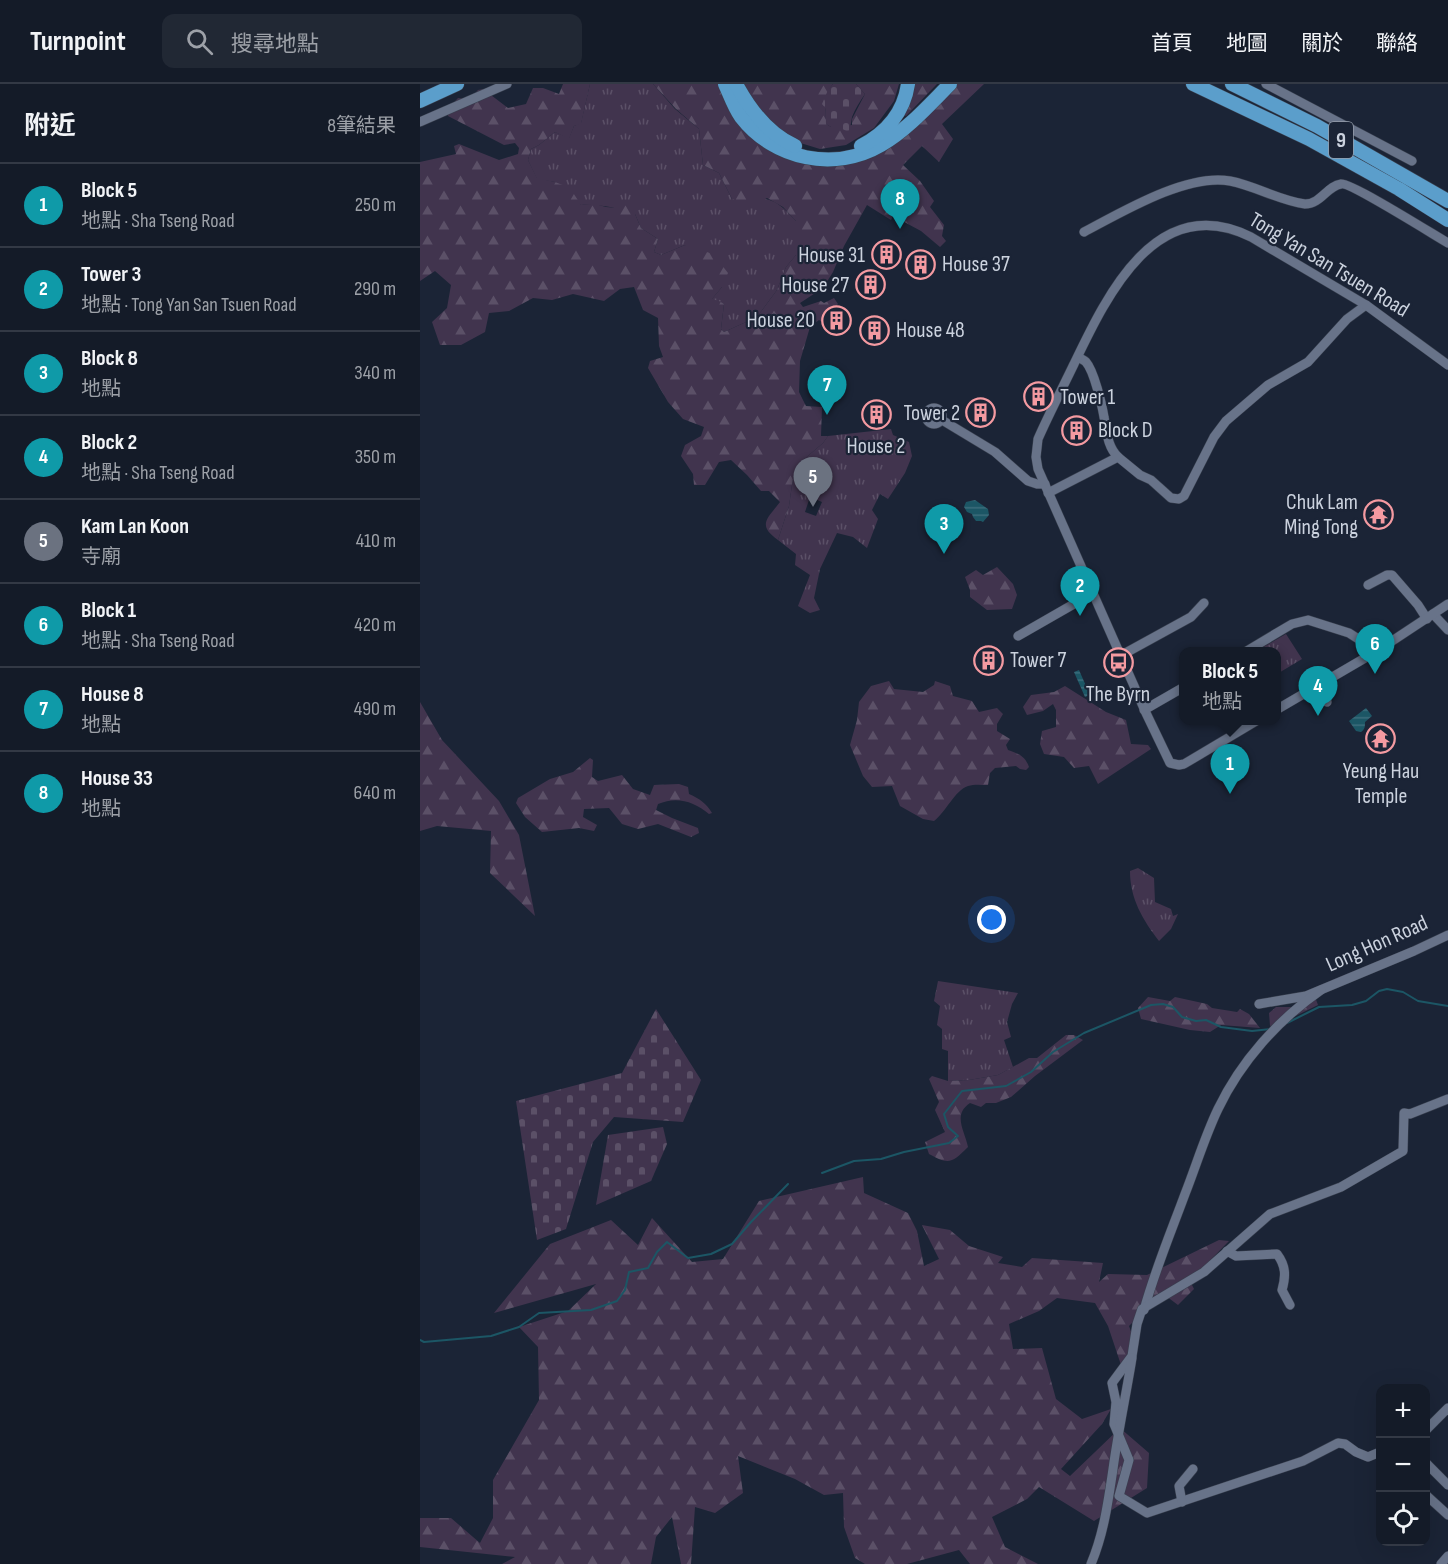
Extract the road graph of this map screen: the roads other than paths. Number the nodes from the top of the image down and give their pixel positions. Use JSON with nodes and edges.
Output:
{"nodes":[{"id":1,"x":457,"y":84,"type":"edge"},
{"id":2,"x":507,"y":84,"type":"edge"},
{"id":3,"x":725,"y":84,"type":"edge"},
{"id":4,"x":736,"y":84,"type":"edge"},
{"id":5,"x":908,"y":84,"type":"edge"},
{"id":6,"x":950,"y":84,"type":"edge"},
{"id":7,"x":1193,"y":84,"type":"edge"},
{"id":8,"x":1232,"y":84,"type":"edge"},
{"id":9,"x":1266,"y":84,"type":"edge"},
{"id":10,"x":420,"y":101,"type":"edge"},
{"id":11,"x":420,"y":122,"type":"edge"},
{"id":12,"x":1412,"y":161,"type":"dead end"},
{"id":13,"x":1448,"y":201,"type":"edge"},
{"id":14,"x":1448,"y":220,"type":"edge"},
{"id":15,"x":1084,"y":232,"type":"dead end"},
{"id":16,"x":1448,"y":243,"type":"edge"},
{"id":17,"x":1366,"y":305,"type":"junction"},
{"id":18,"x":1078,"y":357,"type":"junction"},
{"id":19,"x":1448,"y":365,"type":"edge"},
{"id":20,"x":942,"y":420,"type":"dead end"},
{"id":21,"x":1118,"y":457,"type":"junction"},
{"id":22,"x":1047,"y":488,"type":"junction"},
{"id":23,"x":1368,"y":585,"type":"dead end"},
{"id":24,"x":1093,"y":593,"type":"junction"},
{"id":25,"x":1204,"y":603,"type":"dead end"},
{"id":26,"x":1448,"y":604,"type":"edge"},
{"id":27,"x":1430,"y":617,"type":"junction"},
{"id":28,"x":1448,"y":630,"type":"edge"},
{"id":29,"x":1018,"y":636,"type":"dead end"},
{"id":30,"x":1252,"y":647,"type":"edge"},
{"id":31,"x":1377,"y":651,"type":"junction"},
{"id":32,"x":1120,"y":656,"type":"junction"},
{"id":33,"x":1316,"y":687,"type":"junction"},
{"id":34,"x":1179,"y":690,"type":"edge"},
{"id":35,"x":1327,"y":702,"type":"dead end"},
{"id":36,"x":1281,"y":707,"type":"edge"},
{"id":37,"x":1144,"y":710,"type":"junction"},
{"id":38,"x":1250,"y":725,"type":"edge"},
{"id":39,"x":1448,"y":935,"type":"edge"},
{"id":40,"x":1321,"y":990,"type":"junction"},
{"id":41,"x":1259,"y":1004,"type":"dead end"},
{"id":42,"x":1448,"y":1099,"type":"edge"},
{"id":43,"x":1227,"y":1251,"type":"junction"},
{"id":44,"x":1290,"y":1305,"type":"dead end"},
{"id":45,"x":1448,"y":1408,"type":"edge"},
{"id":46,"x":1430,"y":1425,"type":"edge"},
{"id":47,"x":1376,"y":1454,"type":"edge"},
{"id":48,"x":1430,"y":1468,"type":"edge"},
{"id":49,"x":1193,"y":1469,"type":"dead end"},
{"id":50,"x":1448,"y":1485,"type":"edge"},
{"id":51,"x":1430,"y":1499,"type":"edge"},
{"id":52,"x":1182,"y":1502,"type":"junction"},
{"id":53,"x":1448,"y":1515,"type":"edge"},
{"id":54,"x":1448,"y":1556,"type":"edge"},
{"id":55,"x":1091,"y":1564,"type":"edge"},
{"id":56,"x":1441,"y":1564,"type":"edge"}],
"edges":[{"from":1,"to":10,"type":"highway"},
{"from":2,"to":11,"type":"street"},
{"from":3,"to":6,"type":"highway"},
{"from":4,"to":5,"type":"highway"},
{"from":7,"to":14,"type":"highway","number":"9"},
{"from":8,"to":13,"type":"highway","number":"9"},
{"from":9,"to":12,"type":"street"},
{"from":15,"to":16,"type":"street"},
{"from":17,"to":18,"type":"street","name":"Tong Yan San Tsuen Road"},
{"from":17,"to":19,"type":"street","name":"Tong Yan San Tsuen Road"},
{"from":17,"to":21,"type":"street"},
{"from":18,"to":21,"type":"street"},
{"from":18,"to":22,"type":"street","name":"Tong Yan San Tsuen Road"},
{"from":20,"to":22,"type":"street"},
{"from":21,"to":22,"type":"street"},
{"from":22,"to":24,"type":"street","name":"Tong Yan San Tsuen Road"},
{"from":23,"to":27,"type":"street"},
{"from":24,"to":29,"type":"street"},
{"from":24,"to":32,"type":"street","name":"Tong Yan San Tsuen Road"},
{"from":25,"to":32,"type":"street"},
{"from":26,"to":27,"type":"street"},
{"from":27,"to":28,"type":"street"},
{"from":27,"to":31,"type":"street"},
{"from":30,"to":31,"type":"street"},
{"from":31,"to":33,"type":"street"},
{"from":32,"to":37,"type":"street","name":"Tong Yan San Tsuen Road"},
{"from":33,"to":35,"type":"street"},
{"from":33,"to":36,"type":"street"},
{"from":34,"to":37,"type":"street"},
{"from":37,"to":38,"type":"street","name":"Tong Yan San Tsuen Road"},
{"from":39,"to":40,"type":"street","name":"Long Hon Road"},
{"from":40,"to":41,"type":"street","name":"Long Hon Road"},
{"from":40,"to":55,"type":"street","name":"Long Hon Road"},
{"from":42,"to":43,"type":"street"},
{"from":43,"to":44,"type":"street"},
{"from":43,"to":52,"type":"street"},
{"from":45,"to":46,"type":"street"},
{"from":47,"to":52,"type":"street"},
{"from":48,"to":50,"type":"street"},
{"from":49,"to":52,"type":"street"},
{"from":51,"to":53,"type":"street"},
{"from":54,"to":56,"type":"street"}]}
